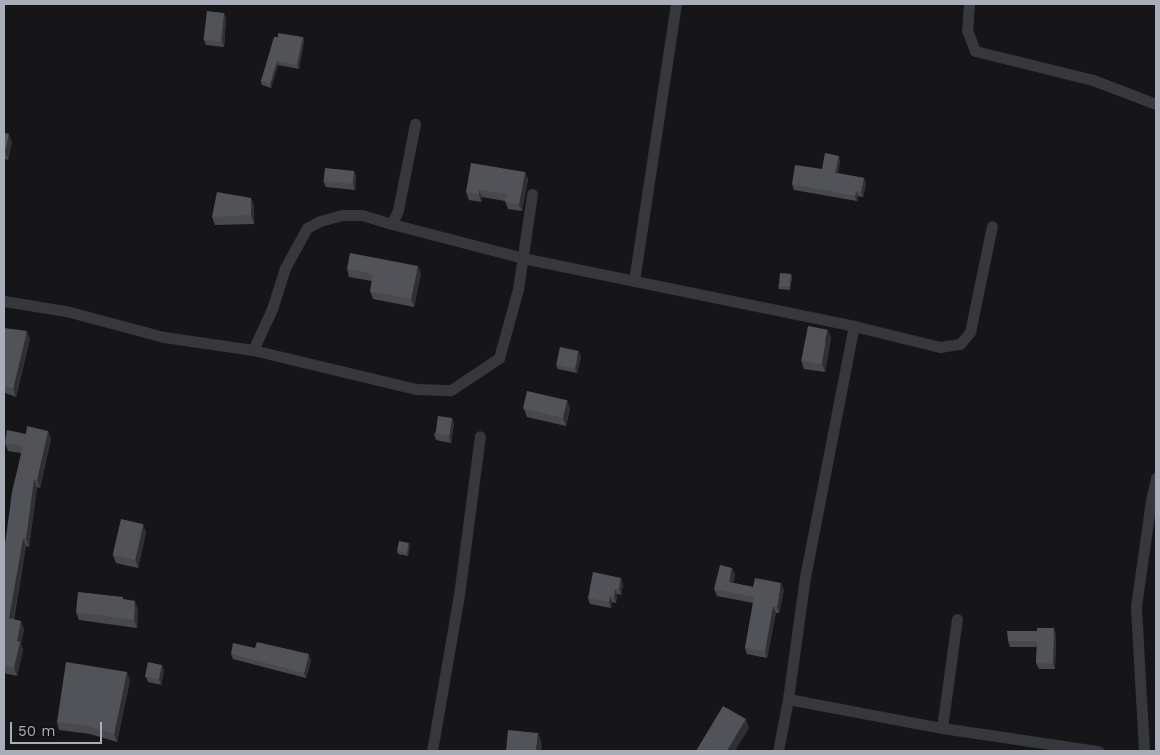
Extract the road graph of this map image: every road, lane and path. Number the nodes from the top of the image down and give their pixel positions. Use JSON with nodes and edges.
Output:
{"nodes":[{"id":1,"x":676,"y":4,"type":"edge"},
{"id":2,"x":969,"y":4,"type":"edge"},
{"id":3,"x":1156,"y":104,"type":"edge"},
{"id":4,"x":415,"y":124,"type":"dead end"},
{"id":5,"x":532,"y":194,"type":"dead end"},
{"id":6,"x":392,"y":224,"type":"junction"},
{"id":7,"x":992,"y":226,"type":"dead end"},
{"id":8,"x":523,"y":258,"type":"junction"},
{"id":9,"x":634,"y":281,"type":"junction"},
{"id":10,"x":4,"y":301,"type":"edge"},
{"id":11,"x":854,"y":326,"type":"junction"},
{"id":12,"x":253,"y":350,"type":"junction"},
{"id":13,"x":480,"y":436,"type":"dead end"},
{"id":14,"x":1156,"y":478,"type":"edge"},
{"id":15,"x":957,"y":619,"type":"dead end"},
{"id":16,"x":788,"y":699,"type":"junction"},
{"id":17,"x":942,"y":728,"type":"junction"},
{"id":18,"x":432,"y":751,"type":"edge"},
{"id":19,"x":778,"y":751,"type":"edge"},
{"id":20,"x":1098,"y":751,"type":"edge"},
{"id":21,"x":1144,"y":751,"type":"edge"}],
"edges":[{"from":1,"to":9,"type":"street"},
{"from":2,"to":3,"type":"street"},
{"from":4,"to":6,"type":"street"},
{"from":5,"to":8,"type":"street"},
{"from":6,"to":8,"type":"street"},
{"from":6,"to":12,"type":"street"},
{"from":7,"to":11,"type":"street"},
{"from":8,"to":9,"type":"street"},
{"from":8,"to":12,"type":"street"},
{"from":9,"to":11,"type":"street"},
{"from":10,"to":12,"type":"street"},
{"from":11,"to":16,"type":"street"},
{"from":13,"to":18,"type":"street"},
{"from":14,"to":21,"type":"street"},
{"from":15,"to":17,"type":"street"},
{"from":16,"to":17,"type":"street"},
{"from":16,"to":19,"type":"street"},
{"from":17,"to":20,"type":"street"}]}
